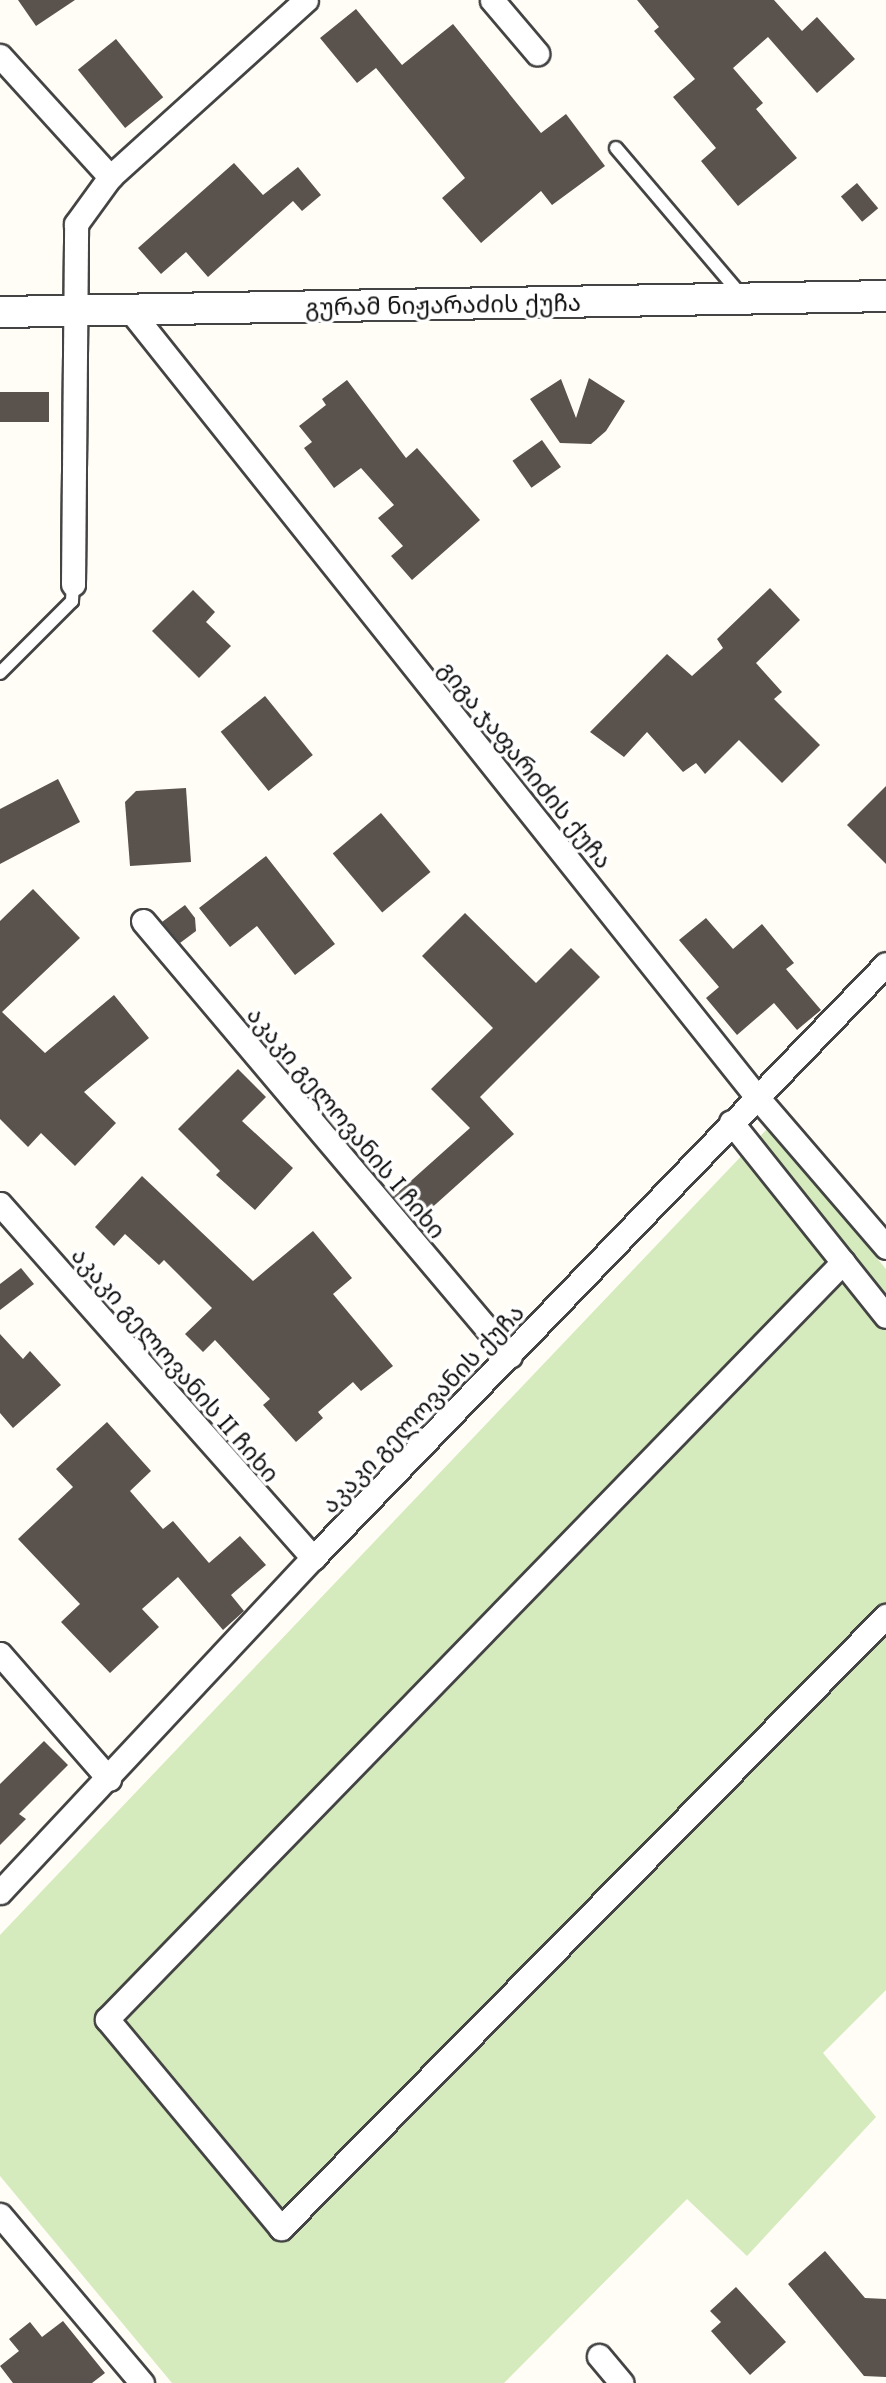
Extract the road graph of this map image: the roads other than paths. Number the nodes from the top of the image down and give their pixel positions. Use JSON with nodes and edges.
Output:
{"nodes":[{"id":1,"x":306,"y":0,"type":"edge"},
{"id":2,"x":492,"y":0,"type":"edge"},
{"id":3,"x":537,"y":53,"type":"dead end"},
{"id":4,"x":0,"y":56,"type":"edge"},
{"id":5,"x":616,"y":148,"type":"dead end"},
{"id":6,"x":110,"y":177,"type":"junction"},
{"id":7,"x":886,"y":296,"type":"edge"},
{"id":8,"x":744,"y":299,"type":"junction"},
{"id":9,"x":130,"y":310,"type":"junction"},
{"id":10,"x":76,"y":311,"type":"junction"},
{"id":11,"x":0,"y":312,"type":"edge"},
{"id":12,"x":73,"y":584,"type":"joint"},
{"id":13,"x":0,"y":673,"type":"edge"},
{"id":14,"x":143,"y":921,"type":"dead end"},
{"id":15,"x":886,"y":964,"type":"edge"},
{"id":16,"x":757,"y":1097,"type":"junction"},
{"id":17,"x":731,"y":1122,"type":"junction"},
{"id":18,"x":0,"y":1205,"type":"edge"},
{"id":19,"x":886,"y":1247,"type":"edge"},
{"id":20,"x":844,"y":1262,"type":"junction"},
{"id":21,"x":886,"y":1316,"type":"edge"},
{"id":22,"x":510,"y":1356,"type":"junction"},
{"id":23,"x":313,"y":1558,"type":"junction"},
{"id":24,"x":886,"y":1616,"type":"edge"},
{"id":25,"x":0,"y":1654,"type":"edge"},
{"id":26,"x":109,"y":1779,"type":"junction"},
{"id":27,"x":0,"y":1892,"type":"edge"},
{"id":28,"x":0,"y":2215,"type":"edge"},
{"id":29,"x":599,"y":2356,"type":"dead end"},
{"id":30,"x":142,"y":2383,"type":"edge"},
{"id":31,"x":622,"y":2383,"type":"edge"}],
"edges":[{"from":1,"to":6,"type":"street"},
{"from":2,"to":3,"type":"street"},
{"from":4,"to":6,"type":"street"},
{"from":5,"to":8,"type":"lane"},
{"from":6,"to":10,"type":"street"},
{"from":7,"to":8,"type":"street","name":"გურამ ნიჟარაძის ქუჩა"},
{"from":8,"to":9,"type":"street","name":"გურამ ნიჟარაძის ქუჩა"},
{"from":9,"to":10,"type":"street","name":"გურამ ნიჟარაძის ქუჩა"},
{"from":9,"to":16,"type":"street","name":"გიგა ჯაფარიძის ქუჩა"},
{"from":10,"to":11,"type":"street","name":"გურამ ნიჟარაძის ქუჩა"},
{"from":10,"to":12,"type":"street"},
{"from":12,"to":13,"type":"lane"},
{"from":14,"to":22,"type":"street","name":"აკაკი გელოვანის I ჩიხი"},
{"from":15,"to":16,"type":"street","name":"აკაკი გელოვანის ქუჩა"},
{"from":16,"to":17,"type":"street","name":"აკაკი გელოვანის ქუჩა"},
{"from":16,"to":19,"type":"street","name":"გიგა ჯაფარიძის ქუჩა"},
{"from":17,"to":20,"type":"street"},
{"from":17,"to":22,"type":"street","name":"აკაკი გელოვანის ქუჩა"},
{"from":18,"to":23,"type":"street","name":"აკაკი გელოვანის II ჩიხი"},
{"from":20,"to":21,"type":"street"},
{"from":20,"to":24,"type":"street"},
{"from":22,"to":23,"type":"street","name":"აკაკი გელოვანის ქუჩა"},
{"from":23,"to":26,"type":"street","name":"აკაკი გელოვანის ქუჩა"},
{"from":25,"to":26,"type":"street"},
{"from":26,"to":27,"type":"street","name":"აკაკი გელოვანის ქუჩა"},
{"from":28,"to":30,"type":"street"},
{"from":29,"to":31,"type":"street"}]}
